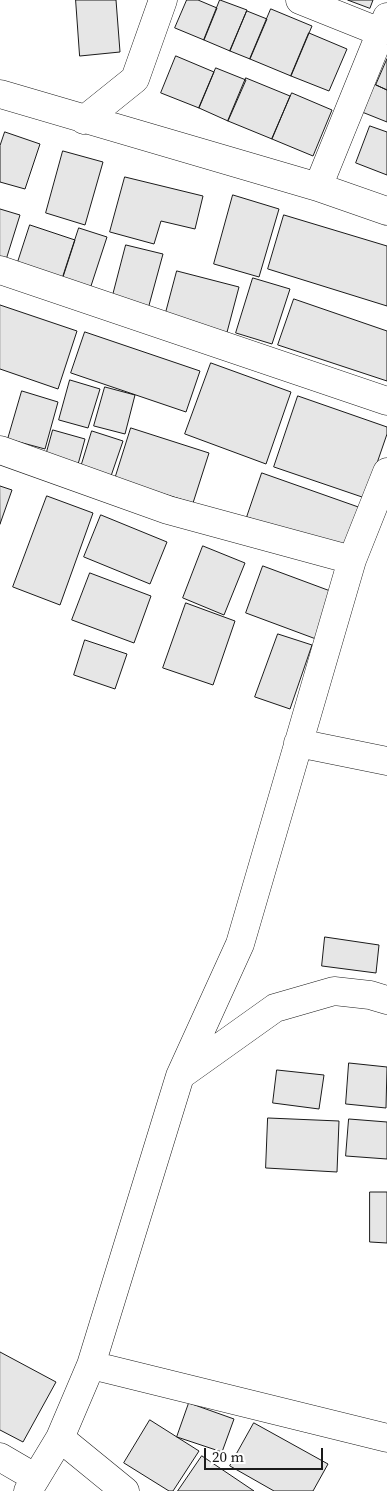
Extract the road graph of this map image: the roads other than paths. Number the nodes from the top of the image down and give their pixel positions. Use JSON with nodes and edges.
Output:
{"nodes":[{"id":1,"x":163,"y":0,"type":"edge"},
{"id":2,"x":300,"y":0,"type":"edge"},
{"id":3,"x":383,"y":25,"type":"edge"},
{"id":4,"x":0,"y":94,"type":"edge"},
{"id":5,"x":84,"y":120,"type":"junction"},
{"id":6,"x":318,"y":187,"type":"junction"},
{"id":7,"x":387,"y":211,"type":"edge"},
{"id":8,"x":0,"y":270,"type":"edge"},
{"id":9,"x":387,"y":401,"type":"edge"},
{"id":10,"x":0,"y":450,"type":"edge"},
{"id":11,"x":387,"y":472,"type":"edge"},
{"id":12,"x":352,"y":560,"type":"junction"},
{"id":13,"x":298,"y":743,"type":"junction"},
{"id":14,"x":387,"y":761,"type":"edge"},
{"id":15,"x":387,"y":1000,"type":"edge"},
{"id":16,"x":180,"y":1076,"type":"junction"},
{"id":17,"x":91,"y":1365,"type":"junction"},
{"id":18,"x":60,"y":1438,"type":"junction"},
{"id":19,"x":387,"y":1438,"type":"edge"},
{"id":20,"x":0,"y":1457,"type":"edge"},
{"id":21,"x":32,"y":1484,"type":"edge"},
{"id":22,"x":126,"y":1491,"type":"edge"}],
"edges":[{"from":1,"to":5,"type":"street"},
{"from":2,"to":3,"type":"street"},
{"from":3,"to":6,"type":"street"},
{"from":4,"to":5,"type":"street"},
{"from":5,"to":6,"type":"street"},
{"from":6,"to":7,"type":"street"},
{"from":8,"to":9,"type":"street"},
{"from":10,"to":12,"type":"street"},
{"from":11,"to":12,"type":"street"},
{"from":12,"to":13,"type":"street"},
{"from":13,"to":14,"type":"street"},
{"from":13,"to":16,"type":"street"},
{"from":15,"to":16,"type":"street"},
{"from":16,"to":17,"type":"street"},
{"from":17,"to":18,"type":"street"},
{"from":17,"to":19,"type":"street"},
{"from":18,"to":21,"type":"street"},
{"from":18,"to":22,"type":"street"},
{"from":20,"to":21,"type":"street"}]}
